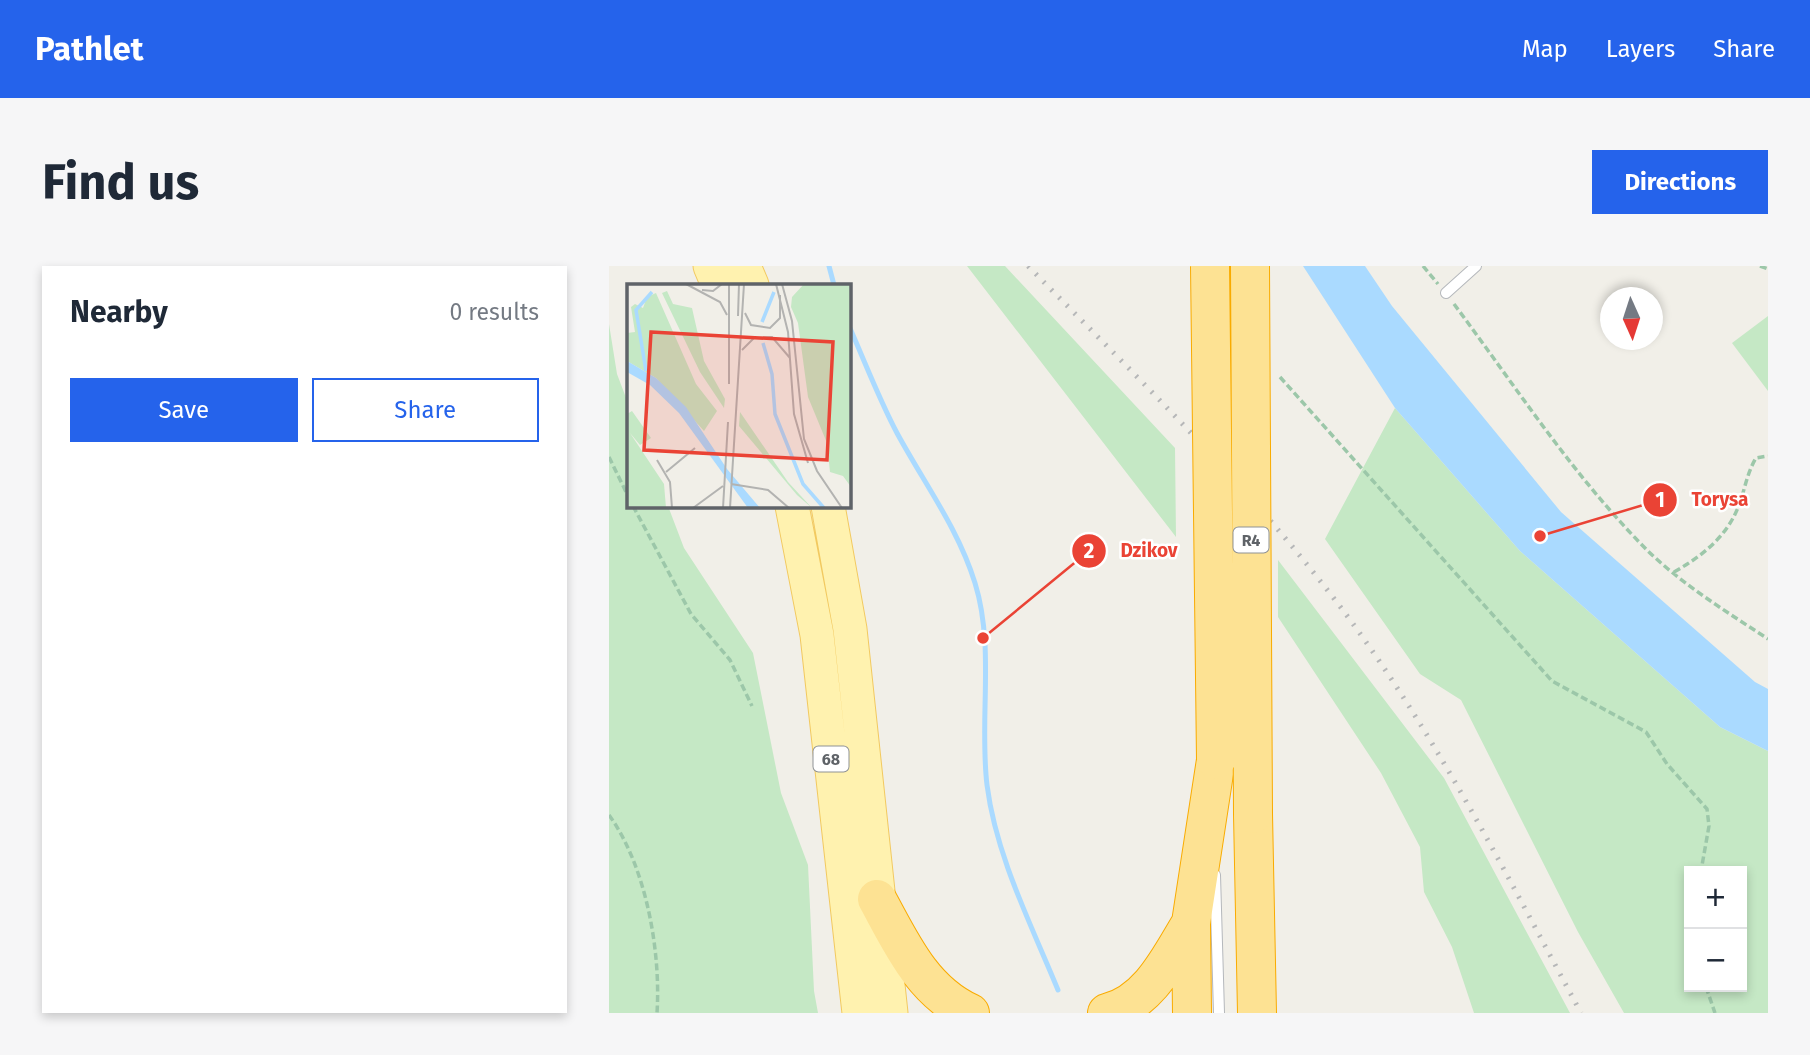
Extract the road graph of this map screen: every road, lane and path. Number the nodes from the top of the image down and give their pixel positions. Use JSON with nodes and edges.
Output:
{"nodes":[{"id":1,"x":710,"y":266,"type":"edge"},
{"id":2,"x":744,"y":266,"type":"edge"},
{"id":3,"x":1210,"y":266,"type":"edge"},
{"id":4,"x":1250,"y":266,"type":"edge"},
{"id":5,"x":1423,"y":266,"type":"edge"},
{"id":6,"x":1476,"y":266,"type":"edge"},
{"id":7,"x":1760,"y":266,"type":"edge"},
{"id":8,"x":1768,"y":269,"type":"edge"},
{"id":9,"x":719,"y":284,"type":"edge"},
{"id":10,"x":752,"y":284,"type":"edge"},
{"id":11,"x":1446,"y":293,"type":"junction"},
{"id":12,"x":1291,"y":391,"type":"dead end"},
{"id":13,"x":1768,"y":456,"type":"edge"},
{"id":14,"x":609,"y":457,"type":"edge"},
{"id":15,"x":627,"y":494,"type":"edge"},
{"id":16,"x":634,"y":508,"type":"edge"},
{"id":17,"x":792,"y":508,"type":"edge"},
{"id":18,"x":828,"y":508,"type":"edge"},
{"id":19,"x":1674,"y":572,"type":"junction"},
{"id":20,"x":1768,"y":639,"type":"edge"},
{"id":21,"x":753,"y":706,"type":"dead end"},
{"id":22,"x":1216,"y":760,"type":"junction"},
{"id":23,"x":609,"y":815,"type":"edge"},
{"id":24,"x":1215,"y":850,"type":"dead end"},
{"id":25,"x":1215,"y":863,"type":"dead end"},
{"id":26,"x":1702,"y":866,"type":"edge"},
{"id":27,"x":877,"y":900,"type":"junction"},
{"id":28,"x":1191,"y":922,"type":"junction"},
{"id":29,"x":1708,"y":992,"type":"edge"},
{"id":30,"x":657,"y":1013,"type":"edge"},
{"id":31,"x":859,"y":1013,"type":"edge"},
{"id":32,"x":891,"y":1013,"type":"edge"},
{"id":33,"x":970,"y":1013,"type":"edge"},
{"id":34,"x":1107,"y":1013,"type":"edge"},
{"id":35,"x":1192,"y":1013,"type":"edge"},
{"id":36,"x":1219,"y":1013,"type":"edge"},
{"id":37,"x":1257,"y":1013,"type":"edge"},
{"id":38,"x":1715,"y":1013,"type":"edge"}],
"edges":[{"from":1,"to":9,"type":"main road"},
{"from":2,"to":10,"type":"main road"},
{"from":3,"to":22,"type":"highway","number":"R4","bridge":true},
{"from":4,"to":37,"type":"highway","number":"R4","bridge":true},
{"from":5,"to":11,"type":"path"},
{"from":6,"to":11,"type":"lane"},
{"from":7,"to":8,"type":"path"},
{"from":11,"to":19,"type":"path"},
{"from":12,"to":26,"type":"path"},
{"from":13,"to":19,"type":"path"},
{"from":14,"to":15,"type":"path"},
{"from":16,"to":21,"type":"path"},
{"from":17,"to":31,"type":"main road","number":"68"},
{"from":18,"to":27,"type":"main road","number":"68"},
{"from":19,"to":20,"type":"path"},
{"from":22,"to":24,"type":"lane","number":"R4"},
{"from":22,"to":28,"type":"highway"},
{"from":23,"to":30,"type":"path"},
{"from":25,"to":36,"type":"lane"},
{"from":27,"to":32,"type":"main road","number":"68"},
{"from":27,"to":33,"type":"highway"},
{"from":28,"to":34,"type":"highway"},
{"from":28,"to":35,"type":"highway"},
{"from":29,"to":38,"type":"path"}]}
